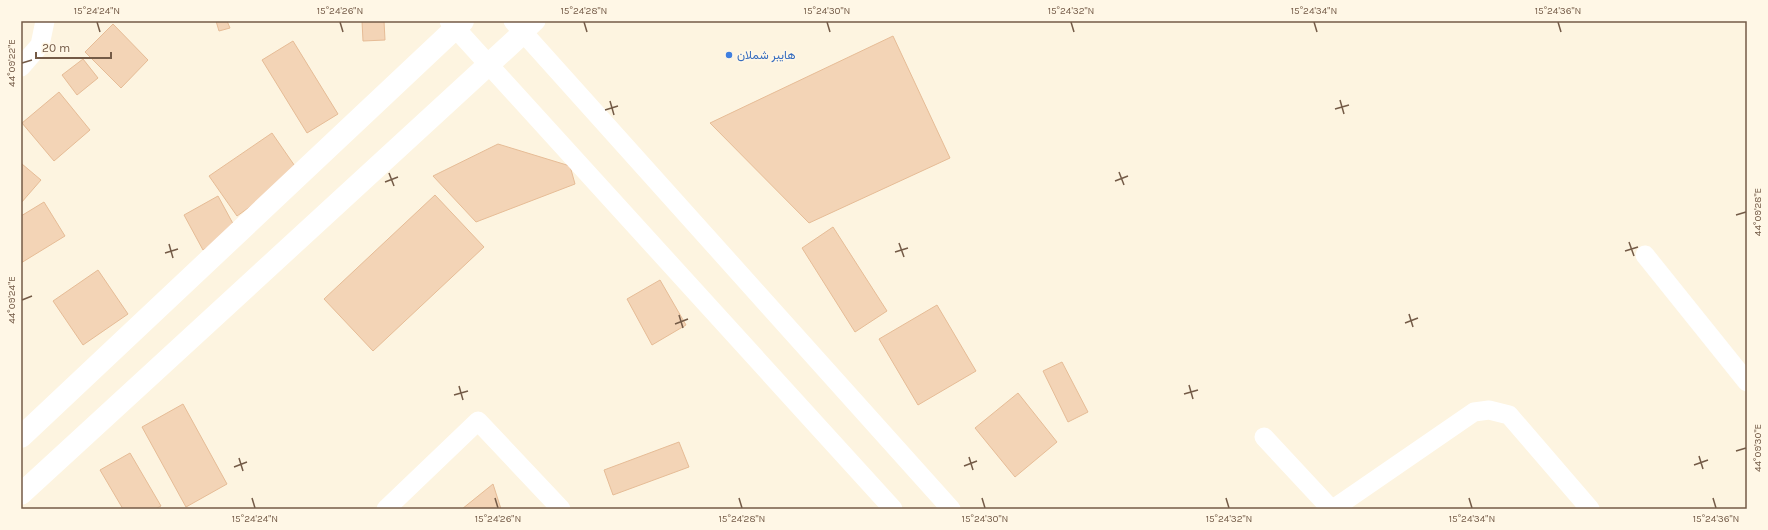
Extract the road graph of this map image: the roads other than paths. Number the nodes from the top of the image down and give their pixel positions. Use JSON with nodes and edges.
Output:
{"nodes":[{"id":1,"x":45,"y":21,"type":"edge"},
{"id":2,"x":456,"y":23,"type":"edge"},
{"id":3,"x":524,"y":25,"type":"edge"},
{"id":4,"x":490,"y":66,"type":"junction"},
{"id":5,"x":21,"y":67,"type":"edge"},
{"id":6,"x":1645,"y":255,"type":"dead end"},
{"id":7,"x":1747,"y":382,"type":"edge"},
{"id":8,"x":1264,"y":436,"type":"dead end"},
{"id":9,"x":21,"y":437,"type":"edge"},
{"id":10,"x":21,"y":494,"type":"edge"},
{"id":11,"x":386,"y":509,"type":"edge"},
{"id":12,"x":560,"y":509,"type":"edge"},
{"id":13,"x":893,"y":509,"type":"edge"},
{"id":14,"x":951,"y":509,"type":"edge"},
{"id":15,"x":1332,"y":509,"type":"edge"},
{"id":16,"x":1590,"y":509,"type":"edge"}],
"edges":[{"from":1,"to":5,"type":"street"},
{"from":2,"to":4,"type":"street"},
{"from":2,"to":9,"type":"street"},
{"from":3,"to":4,"type":"street"},
{"from":3,"to":14,"type":"street"},
{"from":4,"to":10,"type":"street"},
{"from":4,"to":13,"type":"street"},
{"from":6,"to":7,"type":"street"},
{"from":8,"to":15,"type":"street"},
{"from":11,"to":12,"type":"street"},
{"from":15,"to":16,"type":"street"}]}
